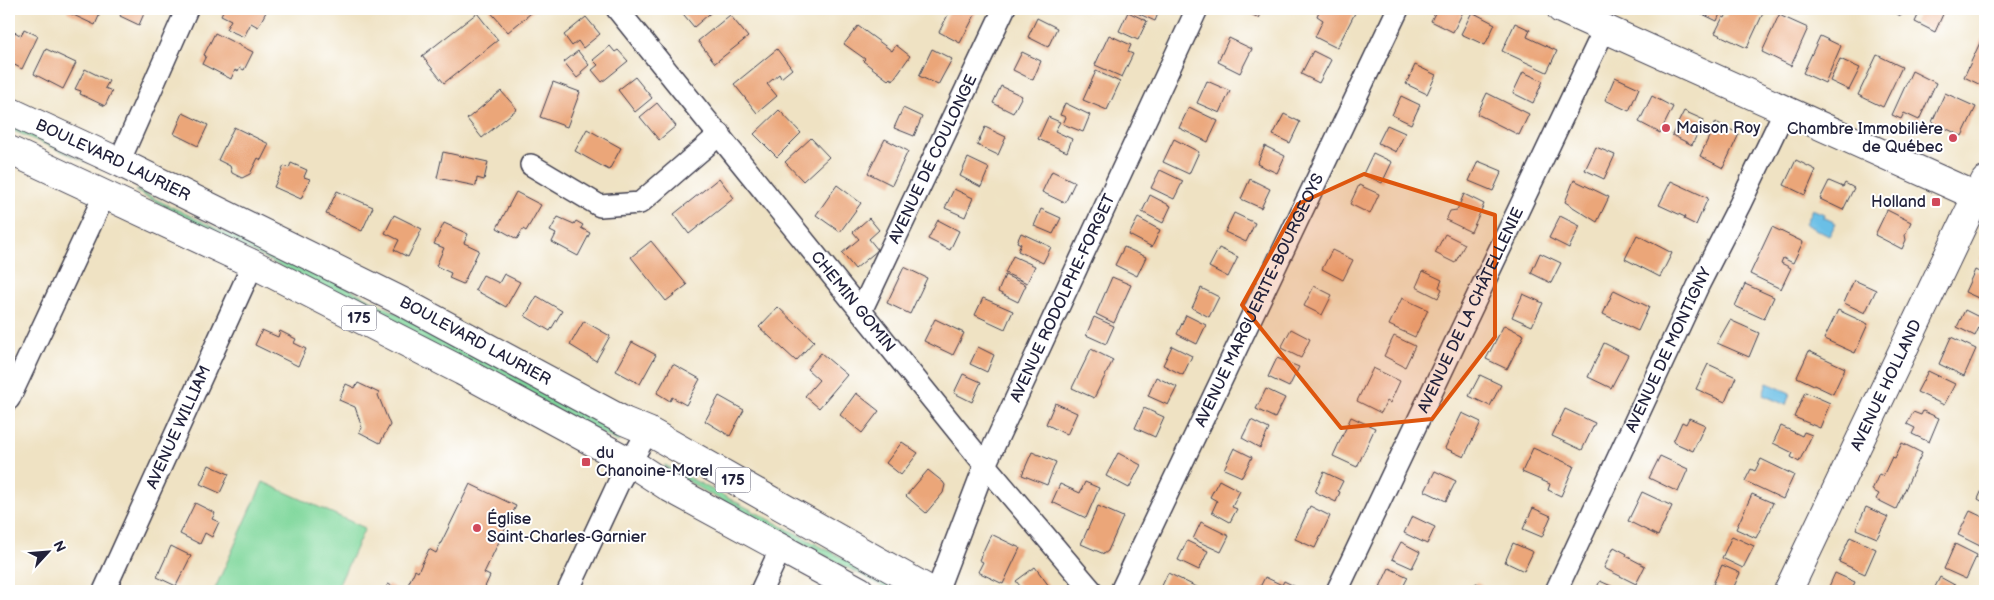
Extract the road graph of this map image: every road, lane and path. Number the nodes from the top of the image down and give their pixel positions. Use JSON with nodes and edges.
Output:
{"nodes":[{"id":1,"x":187,"y":9,"type":"edge"},
{"id":2,"x":617,"y":9,"type":"edge"},
{"id":3,"x":1004,"y":9,"type":"edge"},
{"id":4,"x":1197,"y":9,"type":"edge"},
{"id":5,"x":1398,"y":9,"type":"edge"},
{"id":6,"x":1561,"y":9,"type":"edge"},
{"id":7,"x":1606,"y":28,"type":"junction"},
{"id":8,"x":1784,"y":110,"type":"junction"},
{"id":9,"x":9,"y":111,"type":"edge"},
{"id":10,"x":720,"y":134,"type":"junction"},
{"id":11,"x":9,"y":150,"type":"edge"},
{"id":12,"x":119,"y":162,"type":"junction"},
{"id":13,"x":531,"y":165,"type":"dead end"},
{"id":14,"x":1983,"y":193,"type":"edge"},
{"id":15,"x":104,"y":196,"type":"junction"},
{"id":16,"x":253,"y":264,"type":"junction"},
{"id":17,"x":862,"y":311,"type":"junction"},
{"id":18,"x":9,"y":399,"type":"edge"},
{"id":19,"x":648,"y":431,"type":"junction"},
{"id":20,"x":630,"y":462,"type":"junction"},
{"id":21,"x":985,"y":465,"type":"junction"},
{"id":22,"x":781,"y":548,"type":"junction"},
{"id":23,"x":104,"y":591,"type":"edge"},
{"id":24,"x":568,"y":591,"type":"edge"},
{"id":25,"x":761,"y":591,"type":"edge"},
{"id":26,"x":860,"y":591,"type":"edge"},
{"id":27,"x":931,"y":591,"type":"edge"},
{"id":28,"x":937,"y":591,"type":"edge"},
{"id":29,"x":1092,"y":591,"type":"edge"},
{"id":30,"x":1121,"y":591,"type":"edge"},
{"id":31,"x":1337,"y":591,"type":"edge"},
{"id":32,"x":1556,"y":591,"type":"edge"},
{"id":33,"x":1788,"y":591,"type":"edge"}],
"edges":[{"from":1,"to":12,"type":"street"},
{"from":2,"to":10,"type":"street","name":"CHEMIN GOMIN"},
{"from":3,"to":17,"type":"street","name":"AVENUE DE COULONGE"},
{"from":4,"to":21,"type":"street","name":"AVENUE RODOLPHE-FORGET"},
{"from":5,"to":30,"type":"street","name":"AVENUE MARGUERITE-BOURGEOYS"},
{"from":6,"to":7,"type":"main road"},
{"from":7,"to":8,"type":"main road"},
{"from":7,"to":31,"type":"street","name":"AVENUE DE LA CHÂTELLENIE"},
{"from":8,"to":14,"type":"main road"},
{"from":8,"to":32,"type":"street","name":"AVENUE DE MONTIGNY"},
{"from":9,"to":12,"type":"main road","name":"BOULEVARD LAURIER","number":"175"},
{"from":10,"to":13,"type":"street"},
{"from":10,"to":17,"type":"street","name":"CHEMIN GOMIN"},
{"from":11,"to":15,"type":"main road","name":"BOULEVARD LAURIER","number":"175"},
{"from":12,"to":19,"type":"main road","name":"BOULEVARD LAURIER","number":"175"},
{"from":14,"to":33,"type":"main road","name":"AVENUE HOLLAND"},
{"from":15,"to":16,"type":"main road","name":"BOULEVARD LAURIER","number":"175"},
{"from":15,"to":18,"type":"street"},
{"from":16,"to":20,"type":"main road","name":"BOULEVARD LAURIER","number":"175"},
{"from":16,"to":23,"type":"street","name":"AVENUE WILLIAM"},
{"from":17,"to":21,"type":"street","name":"CHEMIN GOMIN"},
{"from":19,"to":20,"type":"street"},
{"from":19,"to":27,"type":"main road","name":"BOULEVARD LAURIER","number":"175"},
{"from":20,"to":22,"type":"main road","name":"BOULEVARD LAURIER","number":"175"},
{"from":20,"to":24,"type":"street"},
{"from":21,"to":28,"type":"street","name":"AVENUE RODOLPHE-FORGET"},
{"from":21,"to":29,"type":"street","name":"CHEMIN GOMIN"},
{"from":22,"to":25,"type":"street"},
{"from":22,"to":26,"type":"main road","name":"BOULEVARD LAURIER","number":"175"}]}
